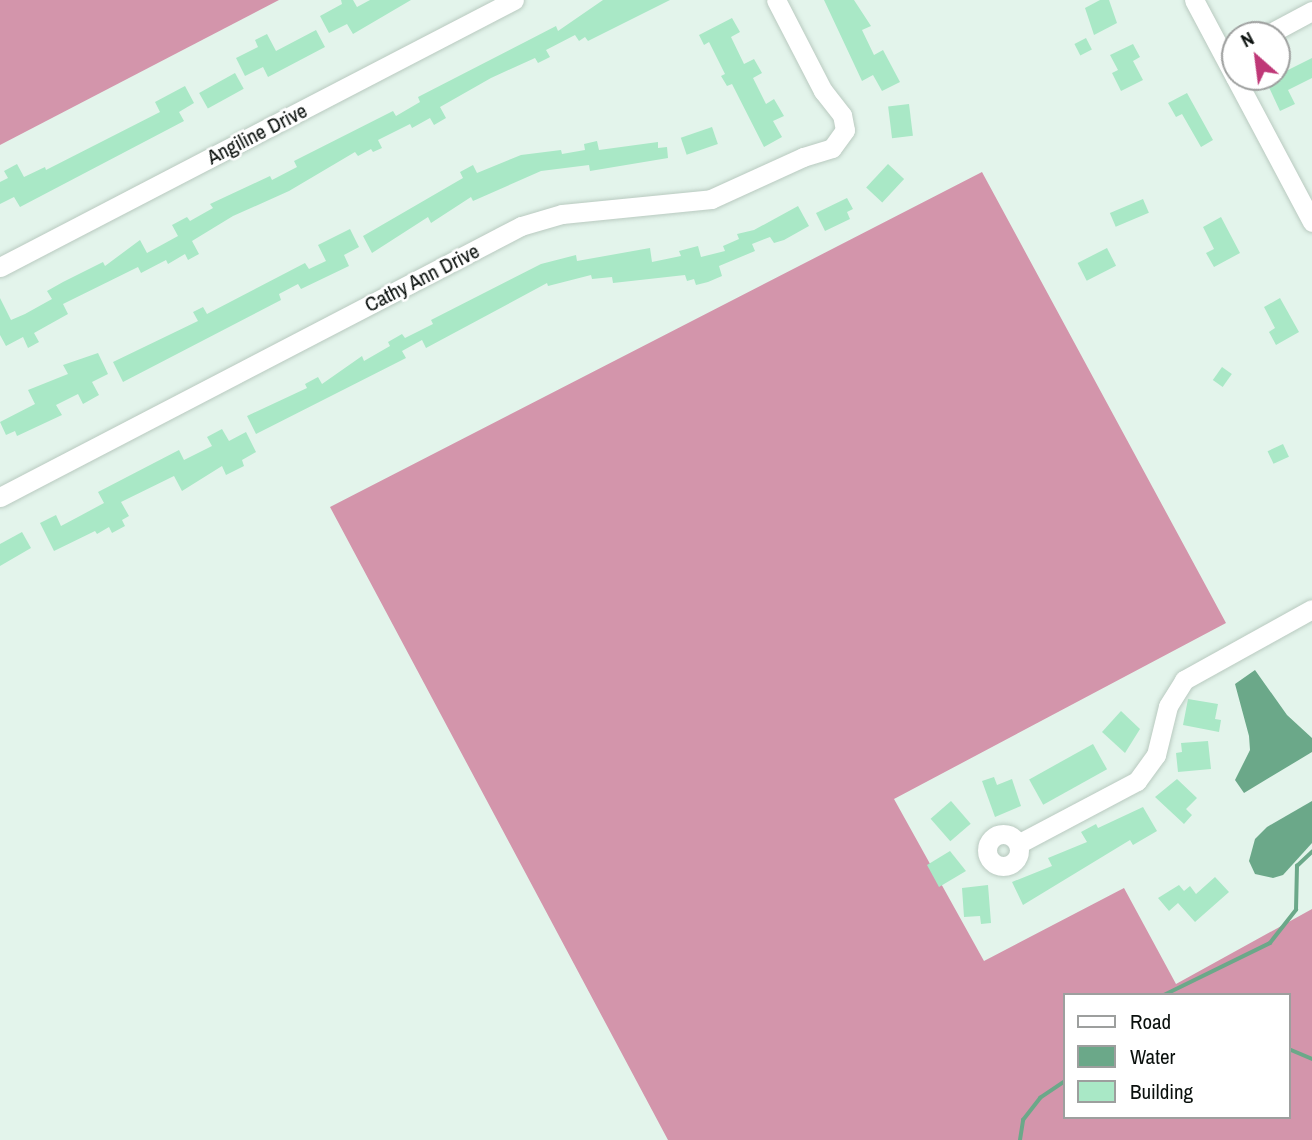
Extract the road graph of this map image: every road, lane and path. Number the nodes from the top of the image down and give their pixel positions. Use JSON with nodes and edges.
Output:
{"nodes":[{"id":1,"x":514,"y":0,"type":"edge"},
{"id":2,"x":776,"y":0,"type":"edge"},
{"id":3,"x":1194,"y":0,"type":"edge"},
{"id":4,"x":1312,"y":11,"type":"edge"},
{"id":5,"x":1291,"y":22,"type":"edge"},
{"id":6,"x":1221,"y":41,"type":"edge"},
{"id":7,"x":1242,"y":91,"type":"edge"},
{"id":8,"x":1312,"y":222,"type":"edge"},
{"id":9,"x":0,"y":267,"type":"edge"},
{"id":10,"x":2,"y":491,"type":"edge"},
{"id":11,"x":1312,"y":610,"type":"edge"},
{"id":12,"x":1018,"y":844,"type":"dead end"}],
"edges":[{"from":1,"to":9,"type":"street","name":"Angiline Drive"},
{"from":2,"to":10,"type":"street","name":"Cathy Ann Drive"},
{"from":3,"to":6,"type":"street"},
{"from":4,"to":5,"type":"street"},
{"from":7,"to":8,"type":"street"},
{"from":11,"to":12,"type":"street"}]}
